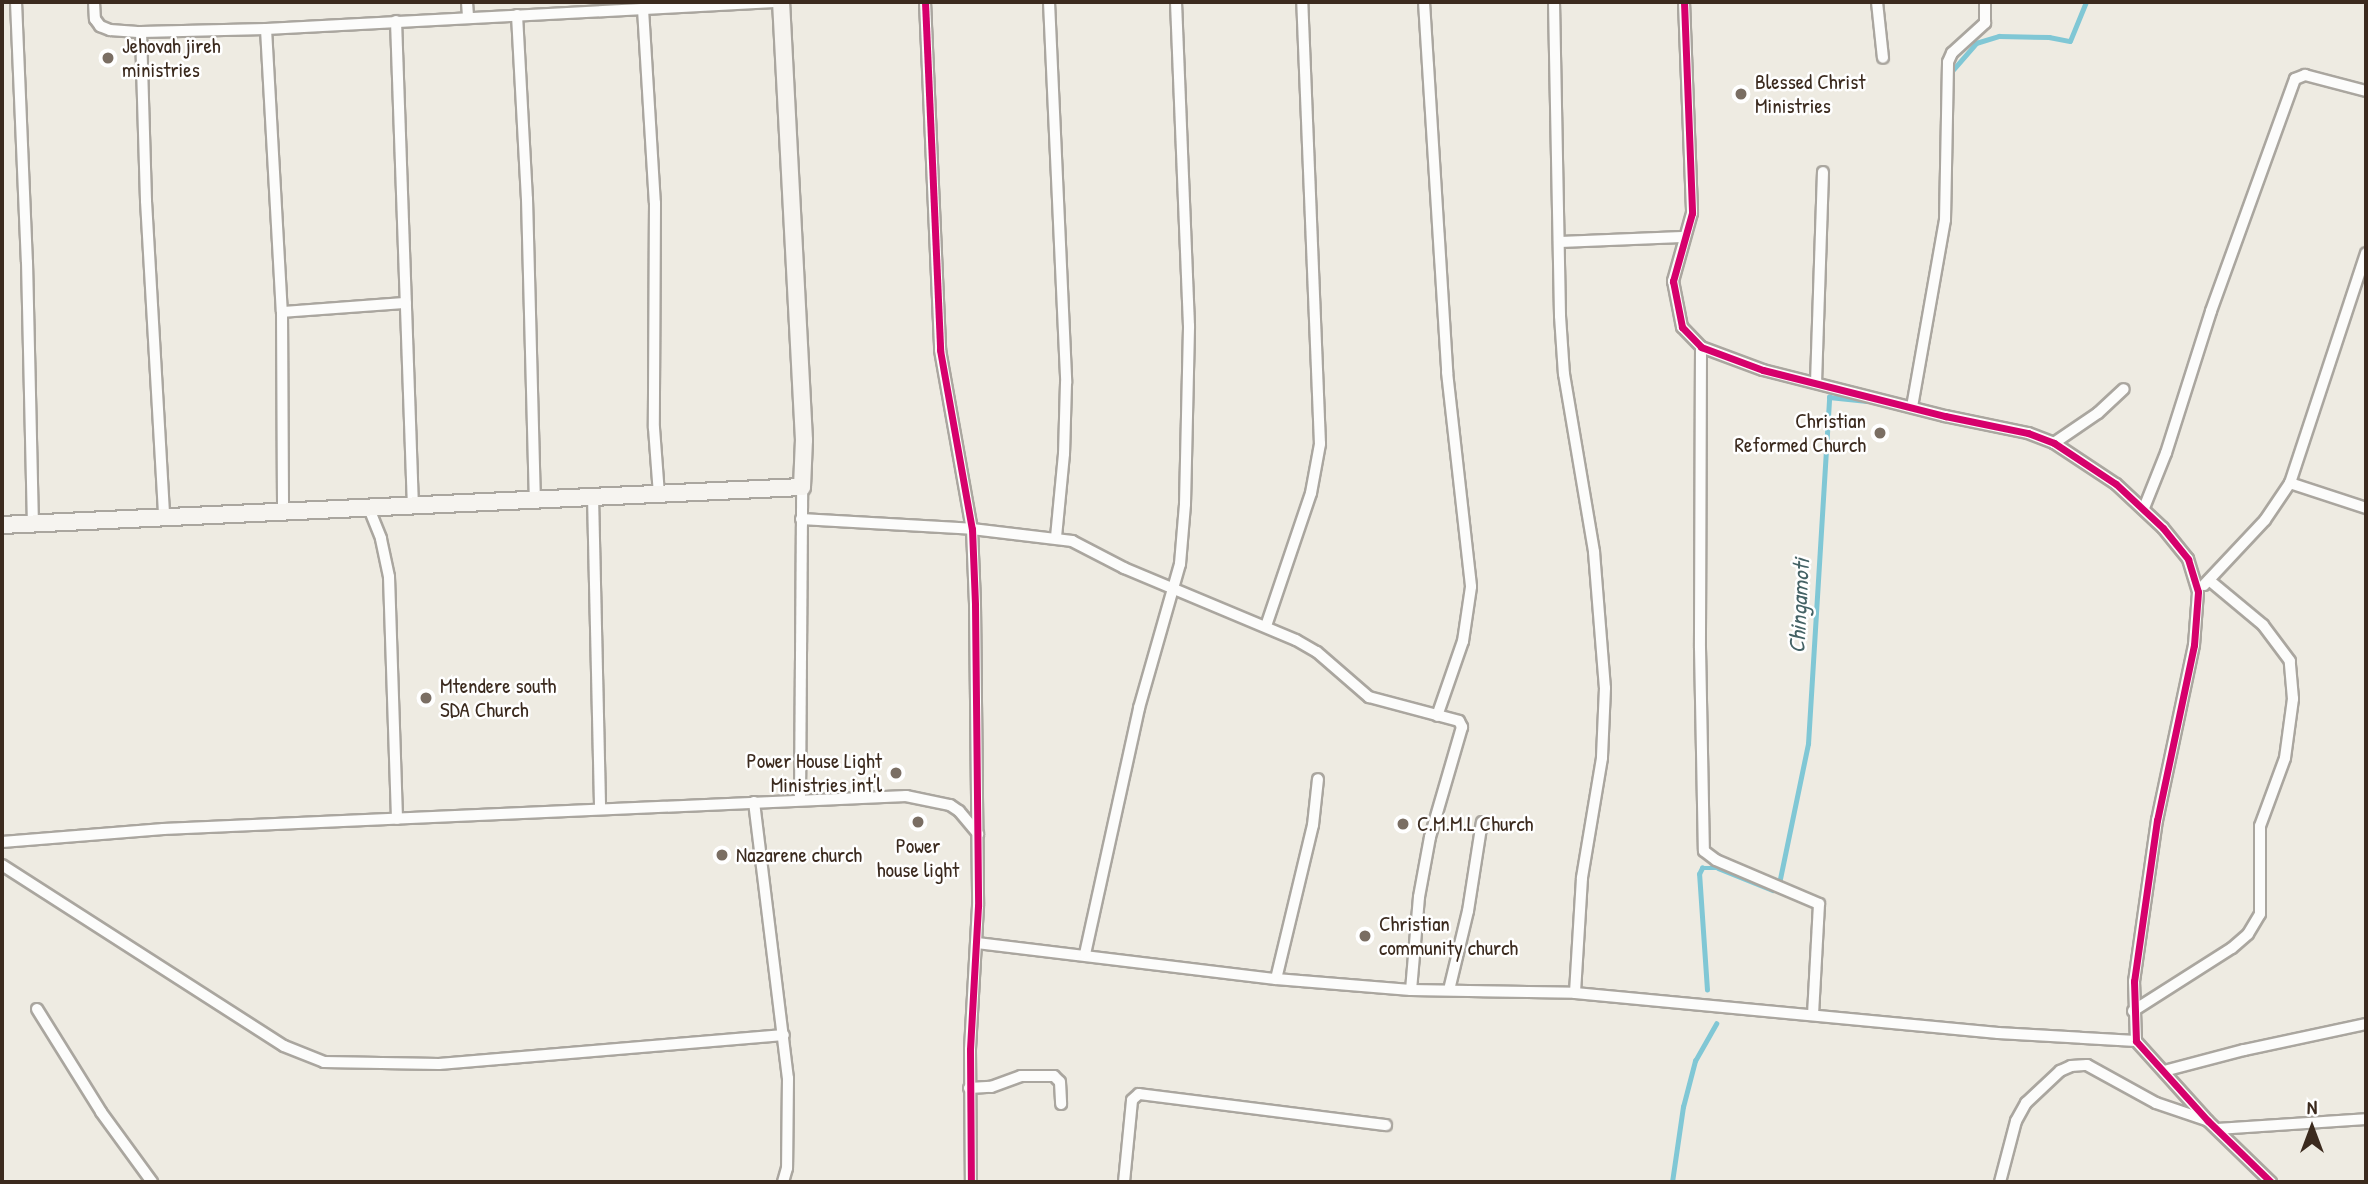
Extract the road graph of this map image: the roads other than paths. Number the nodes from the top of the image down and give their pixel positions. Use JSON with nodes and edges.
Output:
{"nodes":[{"id":1,"x":16,"y":2,"type":"edge"},
{"id":2,"x":94,"y":2,"type":"edge"},
{"id":3,"x":467,"y":2,"type":"edge"},
{"id":4,"x":774,"y":2,"type":"edge"},
{"id":5,"x":781,"y":2,"type":"edge"},
{"id":6,"x":925,"y":2,"type":"edge"},
{"id":7,"x":1049,"y":2,"type":"edge"},
{"id":8,"x":1176,"y":2,"type":"edge"},
{"id":9,"x":1302,"y":2,"type":"edge"},
{"id":10,"x":1424,"y":2,"type":"edge"},
{"id":11,"x":1554,"y":2,"type":"edge"},
{"id":12,"x":1684,"y":2,"type":"edge"},
{"id":13,"x":1877,"y":2,"type":"edge"},
{"id":14,"x":1984,"y":2,"type":"edge"},
{"id":15,"x":643,"y":9,"type":"junction"},
{"id":16,"x":517,"y":15,"type":"junction"},
{"id":17,"x":468,"y":18,"type":"junction"},
{"id":18,"x":396,"y":21,"type":"junction"},
{"id":19,"x":266,"y":29,"type":"junction"},
{"id":20,"x":141,"y":32,"type":"junction"},
{"id":21,"x":1883,"y":58,"type":"dead end"},
{"id":22,"x":2366,"y":91,"type":"edge"},
{"id":23,"x":1823,"y":172,"type":"dead end"},
{"id":24,"x":1683,"y":237,"type":"junction"},
{"id":25,"x":1559,"y":242,"type":"junction"},
{"id":26,"x":2366,"y":253,"type":"edge"},
{"id":27,"x":406,"y":303,"type":"junction"},
{"id":28,"x":282,"y":312,"type":"junction"},
{"id":29,"x":1701,"y":347,"type":"junction"},
{"id":30,"x":1816,"y":383,"type":"junction"},
{"id":31,"x":2124,"y":389,"type":"dead end"},
{"id":32,"x":1912,"y":407,"type":"junction"},
{"id":33,"x":2054,"y":443,"type":"junction"},
{"id":34,"x":2290,"y":483,"type":"junction"},
{"id":35,"x":802,"y":486,"type":"junction"},
{"id":36,"x":659,"y":494,"type":"junction"},
{"id":37,"x":593,"y":496,"type":"junction"},
{"id":38,"x":535,"y":498,"type":"junction"},
{"id":39,"x":413,"y":505,"type":"junction"},
{"id":40,"x":368,"y":506,"type":"junction"},
{"id":41,"x":2144,"y":508,"type":"junction"},
{"id":42,"x":2366,"y":508,"type":"edge"},
{"id":43,"x":283,"y":512,"type":"junction"},
{"id":44,"x":164,"y":517,"type":"junction"},
{"id":45,"x":801,"y":519,"type":"junction"},
{"id":46,"x":33,"y":523,"type":"junction"},
{"id":47,"x":2,"y":525,"type":"edge"},
{"id":48,"x":972,"y":529,"type":"junction"},
{"id":49,"x":1056,"y":537,"type":"junction"},
{"id":50,"x":2209,"y":580,"type":"junction"},
{"id":51,"x":1174,"y":590,"type":"junction"},
{"id":52,"x":2198,"y":592,"type":"junction"},
{"id":53,"x":1266,"y":626,"type":"junction"},
{"id":54,"x":1437,"y":716,"type":"junction"},
{"id":55,"x":1318,"y":779,"type":"dead end"},
{"id":56,"x":800,"y":800,"type":"junction"},
{"id":57,"x":754,"y":802,"type":"junction"},
{"id":58,"x":600,"y":809,"type":"junction"},
{"id":59,"x":397,"y":819,"type":"junction"},
{"id":60,"x":1482,"y":822,"type":"dead end"},
{"id":61,"x":978,"y":835,"type":"junction"},
{"id":62,"x":2,"y":842,"type":"edge"},
{"id":63,"x":2,"y":865,"type":"edge"},
{"id":64,"x":977,"y":943,"type":"junction"},
{"id":65,"x":1085,"y":954,"type":"junction"},
{"id":66,"x":1276,"y":979,"type":"junction"},
{"id":67,"x":1411,"y":989,"type":"junction"},
{"id":68,"x":1449,"y":990,"type":"junction"},
{"id":69,"x":1575,"y":993,"type":"junction"},
{"id":70,"x":37,"y":1009,"type":"dead end"},
{"id":71,"x":2133,"y":1011,"type":"junction"},
{"id":72,"x":1813,"y":1014,"type":"junction"},
{"id":73,"x":2366,"y":1024,"type":"edge"},
{"id":74,"x":784,"y":1035,"type":"junction"},
{"id":75,"x":2136,"y":1041,"type":"junction"},
{"id":76,"x":2164,"y":1071,"type":"junction"},
{"id":77,"x":969,"y":1088,"type":"junction"},
{"id":78,"x":1061,"y":1104,"type":"dead end"},
{"id":79,"x":2366,"y":1119,"type":"edge"},
{"id":80,"x":2208,"y":1121,"type":"junction"},
{"id":81,"x":1386,"y":1125,"type":"dead end"},
{"id":82,"x":2217,"y":1129,"type":"junction"},
{"id":83,"x":150,"y":1181,"type":"edge"},
{"id":84,"x":783,"y":1182,"type":"edge"},
{"id":85,"x":971,"y":1182,"type":"edge"},
{"id":86,"x":1124,"y":1182,"type":"edge"},
{"id":87,"x":2000,"y":1182,"type":"edge"},
{"id":88,"x":2271,"y":1182,"type":"edge"}],
"edges":[{"from":1,"to":46,"type":"street"},
{"from":2,"to":20,"type":"street"},
{"from":3,"to":17,"type":"street"},
{"from":4,"to":15,"type":"street"},
{"from":5,"to":35,"type":"main road"},
{"from":6,"to":48,"type":"street"},
{"from":7,"to":49,"type":"street"},
{"from":8,"to":51,"type":"street"},
{"from":9,"to":53,"type":"street"},
{"from":10,"to":54,"type":"street"},
{"from":11,"to":25,"type":"street"},
{"from":12,"to":24,"type":"street"},
{"from":13,"to":21,"type":"street"},
{"from":14,"to":32,"type":"street"},
{"from":15,"to":16,"type":"street"},
{"from":15,"to":36,"type":"street"},
{"from":16,"to":17,"type":"street"},
{"from":16,"to":38,"type":"street"},
{"from":17,"to":18,"type":"street"},
{"from":18,"to":19,"type":"street"},
{"from":18,"to":27,"type":"street"},
{"from":19,"to":20,"type":"street"},
{"from":19,"to":28,"type":"street"},
{"from":20,"to":44,"type":"street"},
{"from":22,"to":41,"type":"street"},
{"from":23,"to":30,"type":"street"},
{"from":24,"to":25,"type":"street"},
{"from":24,"to":29,"type":"street"},
{"from":25,"to":69,"type":"street"},
{"from":26,"to":34,"type":"street"},
{"from":27,"to":28,"type":"street"},
{"from":27,"to":39,"type":"street"},
{"from":28,"to":43,"type":"street"},
{"from":29,"to":30,"type":"street"},
{"from":29,"to":72,"type":"street"},
{"from":30,"to":32,"type":"street"},
{"from":31,"to":33,"type":"street"},
{"from":32,"to":33,"type":"street"},
{"from":33,"to":41,"type":"street"},
{"from":34,"to":42,"type":"street"},
{"from":34,"to":50,"type":"street"},
{"from":35,"to":36,"type":"main road"},
{"from":35,"to":45,"type":"street"},
{"from":36,"to":37,"type":"main road"},
{"from":37,"to":38,"type":"main road"},
{"from":37,"to":58,"type":"street"},
{"from":38,"to":39,"type":"main road"},
{"from":39,"to":40,"type":"main road"},
{"from":40,"to":43,"type":"main road"},
{"from":40,"to":59,"type":"street"},
{"from":41,"to":52,"type":"street"},
{"from":43,"to":44,"type":"main road"},
{"from":44,"to":46,"type":"main road"},
{"from":45,"to":48,"type":"street"},
{"from":45,"to":56,"type":"street"},
{"from":46,"to":47,"type":"main road"},
{"from":48,"to":49,"type":"street"},
{"from":48,"to":61,"type":"street"},
{"from":49,"to":51,"type":"street"},
{"from":50,"to":52,"type":"street"},
{"from":50,"to":71,"type":"street"},
{"from":51,"to":53,"type":"street"},
{"from":51,"to":65,"type":"street"},
{"from":52,"to":71,"type":"street"},
{"from":53,"to":54,"type":"street"},
{"from":54,"to":67,"type":"street"},
{"from":55,"to":66,"type":"street"},
{"from":56,"to":57,"type":"street"},
{"from":56,"to":61,"type":"street"},
{"from":57,"to":58,"type":"street"},
{"from":57,"to":74,"type":"street"},
{"from":58,"to":59,"type":"street"},
{"from":59,"to":62,"type":"street"},
{"from":60,"to":68,"type":"street"},
{"from":61,"to":64,"type":"street"},
{"from":63,"to":74,"type":"street"},
{"from":64,"to":65,"type":"street"},
{"from":64,"to":77,"type":"street"},
{"from":65,"to":66,"type":"street"},
{"from":66,"to":67,"type":"street"},
{"from":67,"to":68,"type":"street"},
{"from":68,"to":69,"type":"street"},
{"from":69,"to":72,"type":"street"},
{"from":70,"to":83,"type":"street"},
{"from":71,"to":75,"type":"street"},
{"from":72,"to":75,"type":"street"},
{"from":73,"to":76,"type":"street"},
{"from":74,"to":84,"type":"street"},
{"from":75,"to":76,"type":"street"},
{"from":76,"to":80,"type":"street"},
{"from":77,"to":78,"type":"street"},
{"from":77,"to":85,"type":"street"},
{"from":79,"to":82,"type":"street"},
{"from":80,"to":82,"type":"street"},
{"from":80,"to":87,"type":"street"},
{"from":81,"to":86,"type":"street"},
{"from":82,"to":88,"type":"street"}]}
